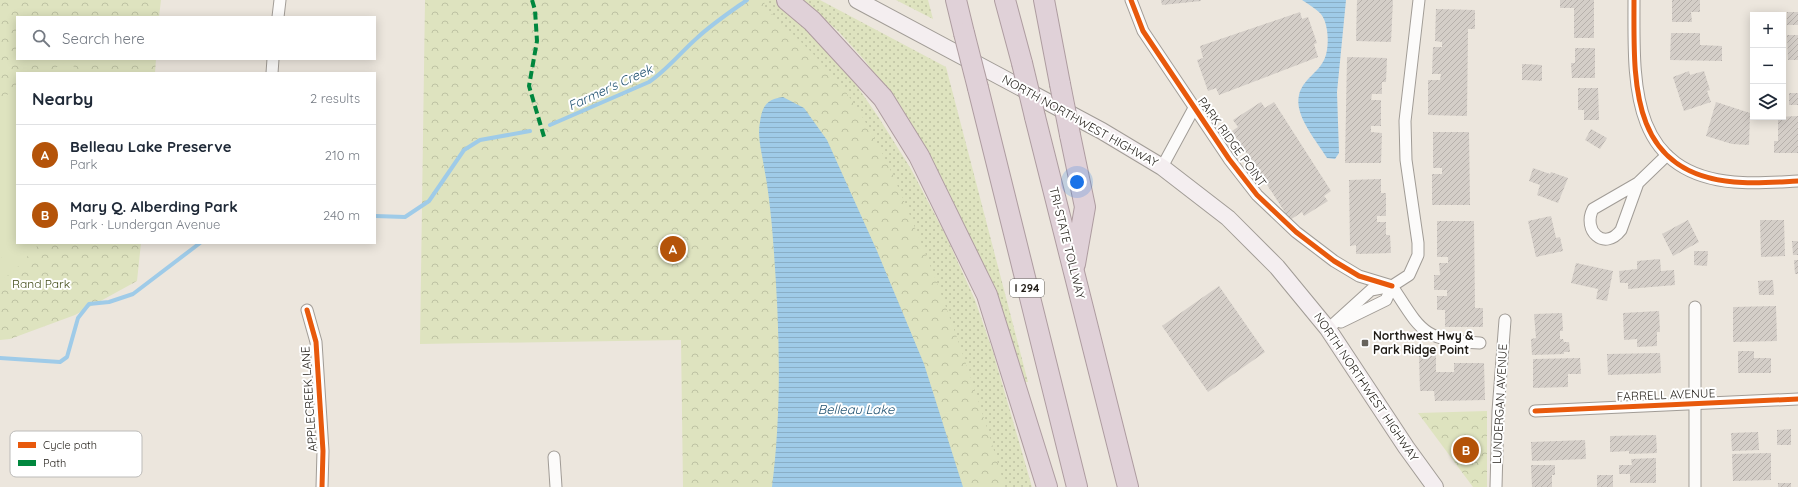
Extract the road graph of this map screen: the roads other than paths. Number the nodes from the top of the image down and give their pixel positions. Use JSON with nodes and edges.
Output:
{"nodes":[{"id":1,"x":280,"y":0,"type":"edge"},
{"id":2,"x":787,"y":0,"type":"edge"},
{"id":3,"x":857,"y":0,"type":"edge"},
{"id":4,"x":956,"y":0,"type":"edge"},
{"id":5,"x":1005,"y":0,"type":"edge"},
{"id":6,"x":1044,"y":0,"type":"edge"},
{"id":7,"x":1131,"y":0,"type":"edge"},
{"id":8,"x":1419,"y":0,"type":"edge"},
{"id":9,"x":1634,"y":0,"type":"edge"},
{"id":10,"x":278,"y":16,"type":"edge"},
{"id":11,"x":273,"y":60,"type":"edge"},
{"id":12,"x":272,"y":72,"type":"edge"},
{"id":13,"x":1194,"y":108,"type":"junction"},
{"id":14,"x":1667,"y":155,"type":"junction"},
{"id":15,"x":1162,"y":166,"type":"junction"},
{"id":16,"x":1798,"y":181,"type":"edge"},
{"id":17,"x":1638,"y":183,"type":"junction"},
{"id":18,"x":1074,"y":272,"type":"junction"},
{"id":19,"x":1392,"y":286,"type":"junction"},
{"id":20,"x":1695,"y":307,"type":"dead end"},
{"id":21,"x":307,"y":310,"type":"dead end"},
{"id":22,"x":1505,"y":320,"type":"dead end"},
{"id":23,"x":1328,"y":328,"type":"junction"},
{"id":24,"x":1480,"y":343,"type":"dead end"},
{"id":25,"x":1798,"y":399,"type":"edge"},
{"id":26,"x":1695,"y":404,"type":"junction"},
{"id":27,"x":1534,"y":411,"type":"dead end"},
{"id":28,"x":554,"y":457,"type":"dead end"},
{"id":29,"x":322,"y":487,"type":"edge"},
{"id":30,"x":556,"y":487,"type":"edge"},
{"id":31,"x":1047,"y":487,"type":"edge"},
{"id":32,"x":1077,"y":487,"type":"edge"},
{"id":33,"x":1128,"y":487,"type":"edge"},
{"id":34,"x":1435,"y":487,"type":"edge"},
{"id":35,"x":1496,"y":487,"type":"edge"},
{"id":36,"x":1695,"y":487,"type":"edge"}],
"edges":[{"from":1,"to":10,"type":"street"},
{"from":2,"to":31,"type":"highway"},
{"from":3,"to":15,"type":"main road","name":"NORTH NORTHWEST HIGHWAY"},
{"from":4,"to":32,"type":"highway","number":"I 294","bridge":true},
{"from":5,"to":18,"type":"highway","name":"TRI-STATE TOLLWAY","bridge":true},
{"from":6,"to":18,"type":"highway","bridge":true},
{"from":7,"to":13,"type":"street","name":"PARK RIDGE POINT"},
{"from":8,"to":19,"type":"street"},
{"from":9,"to":14,"type":"street"},
{"from":11,"to":12,"type":"street"},
{"from":13,"to":15,"type":"street"},
{"from":13,"to":19,"type":"street","name":"PARK RIDGE POINT"},
{"from":14,"to":16,"type":"street"},
{"from":14,"to":17,"type":"street"},
{"from":15,"to":23,"type":"main road","name":"NORTH NORTHWEST HIGHWAY"},
{"from":17,"to":17,"type":"street"},
{"from":18,"to":33,"type":"highway","name":"TRI-STATE TOLLWAY"},
{"from":19,"to":23,"type":"street"},
{"from":19,"to":23,"type":"street"},
{"from":19,"to":24,"type":"street","name":"LUNDERGAN AVENUE"},
{"from":20,"to":26,"type":"street"},
{"from":21,"to":29,"type":"street","name":"APPLECREEK LANE"},
{"from":22,"to":35,"type":"street","name":"LUNDERGAN AVENUE"},
{"from":23,"to":34,"type":"main road","name":"NORTH NORTHWEST HIGHWAY"},
{"from":25,"to":26,"type":"street","name":"FARRELL AVENUE"},
{"from":26,"to":27,"type":"street","name":"FARRELL AVENUE"},
{"from":26,"to":36,"type":"street"},
{"from":28,"to":30,"type":"street"}]}
